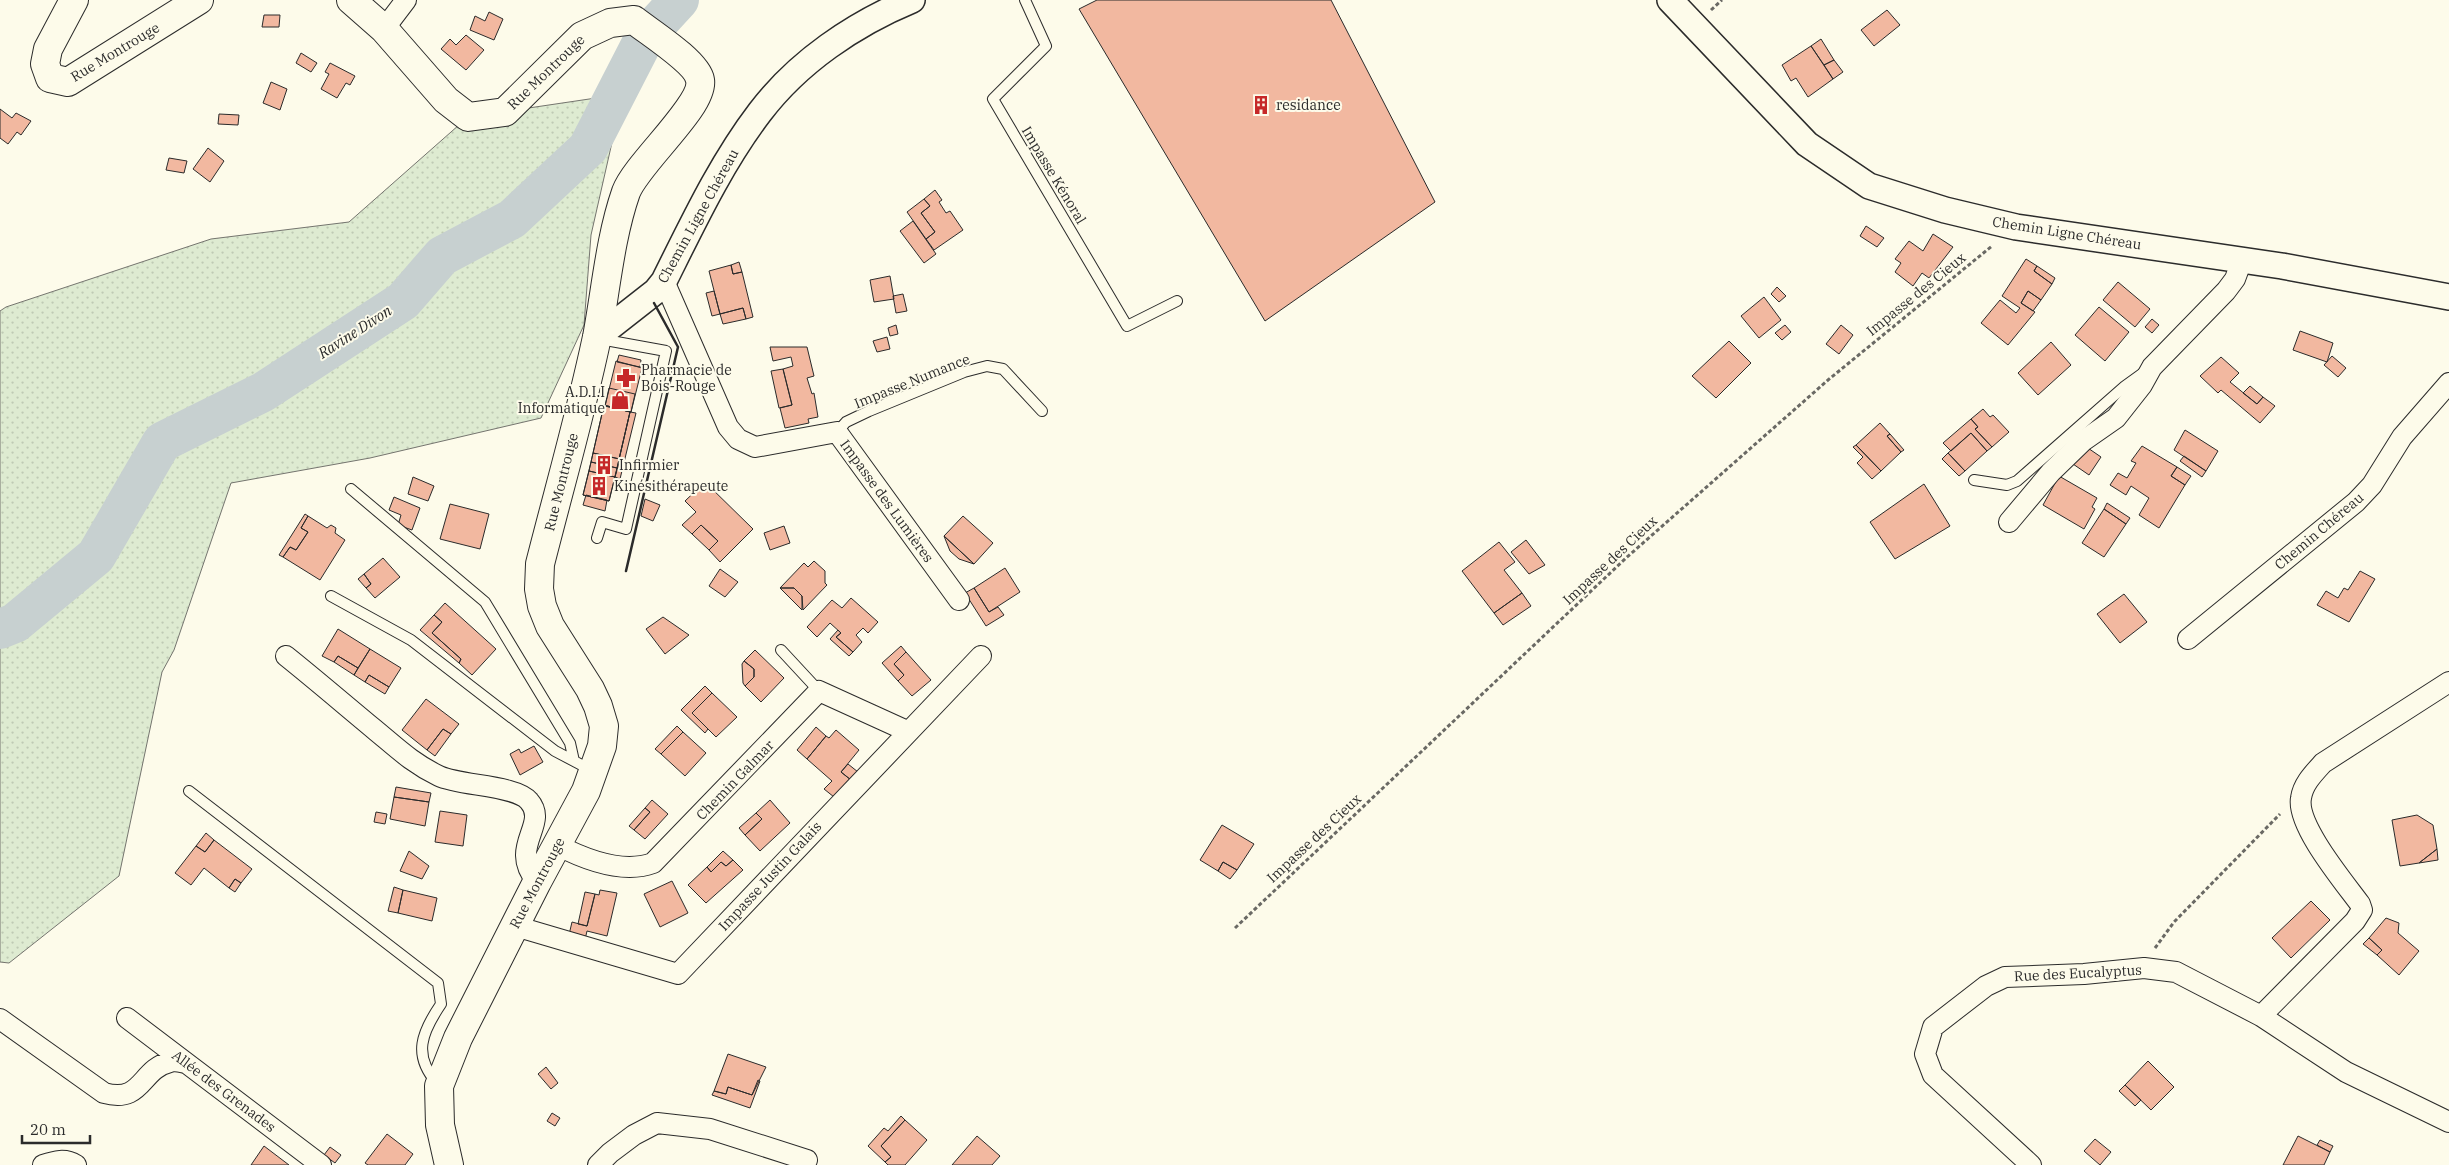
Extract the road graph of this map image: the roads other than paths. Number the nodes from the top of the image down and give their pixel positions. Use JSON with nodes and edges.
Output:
{"nodes":[{"id":1,"x":74,"y":0,"type":"edge"},
{"id":2,"x":199,"y":0,"type":"edge"},
{"id":3,"x":351,"y":0,"type":"edge"},
{"id":4,"x":406,"y":0,"type":"edge"},
{"id":5,"x":912,"y":0,"type":"edge"},
{"id":6,"x":1025,"y":0,"type":"edge"},
{"id":7,"x":1670,"y":0,"type":"edge"},
{"id":8,"x":384,"y":29,"type":"junction"},
{"id":9,"x":2242,"y":260,"type":"junction"},
{"id":10,"x":664,"y":281,"type":"junction"},
{"id":11,"x":2449,"y":297,"type":"edge"},
{"id":12,"x":1177,"y":301,"type":"dead end"},
{"id":13,"x":596,"y":338,"type":"junction"},
{"id":14,"x":2152,"y":367,"type":"junction"},
{"id":15,"x":2449,"y":383,"type":"edge"},
{"id":16,"x":1042,"y":411,"type":"dead end"},
{"id":17,"x":837,"y":432,"type":"junction"},
{"id":18,"x":1974,"y":480,"type":"dead end"},
{"id":19,"x":351,"y":489,"type":"dead end"},
{"id":20,"x":2009,"y":522,"type":"dead end"},
{"id":21,"x":598,"y":538,"type":"dead end"},
{"id":22,"x":331,"y":596,"type":"dead end"},
{"id":23,"x":960,"y":600,"type":"dead end"},
{"id":24,"x":2188,"y":639,"type":"dead end"},
{"id":25,"x":781,"y":650,"type":"dead end"},
{"id":26,"x":286,"y":656,"type":"dead end"},
{"id":27,"x":981,"y":656,"type":"dead end"},
{"id":28,"x":2449,"y":682,"type":"edge"},
{"id":29,"x":820,"y":691,"type":"junction"},
{"id":30,"x":907,"y":731,"type":"junction"},
{"id":31,"x":584,"y":766,"type":"junction"},
{"id":32,"x":189,"y":790,"type":"dead end"},
{"id":33,"x":557,"y":845,"type":"junction"},
{"id":34,"x":536,"y":882,"type":"junction"},
{"id":35,"x":515,"y":926,"type":"junction"},
{"id":36,"x":2261,"y":1016,"type":"junction"},
{"id":37,"x":127,"y":1018,"type":"dead end"},
{"id":38,"x":0,"y":1020,"type":"edge"},
{"id":39,"x":186,"y":1062,"type":"junction"},
{"id":40,"x":439,"y":1086,"type":"junction"},
{"id":41,"x":2449,"y":1122,"type":"edge"},
{"id":42,"x":807,"y":1160,"type":"dead end"},
{"id":43,"x":43,"y":1165,"type":"edge"},
{"id":44,"x":76,"y":1165,"type":"edge"},
{"id":45,"x":321,"y":1165,"type":"edge"},
{"id":46,"x":449,"y":1165,"type":"edge"},
{"id":47,"x":598,"y":1165,"type":"edge"},
{"id":48,"x":2031,"y":1165,"type":"edge"}],
"edges":[{"from":1,"to":2,"type":"main road","name":"Rue Montrouge"},
{"from":3,"to":8,"type":"main road","name":"Rue Montrouge"},
{"from":4,"to":8,"type":"street"},
{"from":5,"to":10,"type":"street","name":"Chemin Ligne Chéreau"},
{"from":6,"to":12,"type":"lane","name":"Impasse Kénoral"},
{"from":7,"to":9,"type":"street","name":"Chemin Ligne Chéreau"},
{"from":8,"to":13,"type":"main road","name":"Rue Montrouge"},
{"from":9,"to":11,"type":"street","name":"Chemin Ligne Chéreau"},
{"from":9,"to":14,"type":"street"},
{"from":10,"to":13,"type":"street","name":"Chemin Ligne Chéreau"},
{"from":10,"to":17,"type":"street","name":"Impasse des Lumières"},
{"from":13,"to":21,"type":"lane"},
{"from":13,"to":31,"type":"main road","name":"Rue Montrouge"},
{"from":14,"to":18,"type":"lane"},
{"from":14,"to":20,"type":"street"},
{"from":15,"to":24,"type":"street","name":"Chemin Chéreau"},
{"from":16,"to":17,"type":"lane","name":"Impasse Numance"},
{"from":17,"to":23,"type":"street","name":"Impasse des Lumières"},
{"from":19,"to":31,"type":"lane"},
{"from":22,"to":31,"type":"lane"},
{"from":25,"to":29,"type":"lane"},
{"from":26,"to":34,"type":"street"},
{"from":27,"to":30,"type":"street","name":"Impasse Justin Galais"},
{"from":28,"to":36,"type":"street"},
{"from":29,"to":30,"type":"street"},
{"from":29,"to":33,"type":"street","name":"Chemin Galmar"},
{"from":30,"to":35,"type":"street","name":"Impasse Justin Galais"},
{"from":31,"to":33,"type":"main road","name":"Rue Montrouge"},
{"from":32,"to":40,"type":"lane"},
{"from":33,"to":34,"type":"main road","name":"Rue Montrouge"},
{"from":34,"to":35,"type":"main road","name":"Rue Montrouge"},
{"from":35,"to":40,"type":"main road","name":"Rue Montrouge"},
{"from":36,"to":41,"type":"street","name":"Rue des Eucalyptus"},
{"from":36,"to":48,"type":"street","name":"Rue des Eucalyptus"},
{"from":37,"to":39,"type":"street","name":"Allée des Grenades"},
{"from":38,"to":39,"type":"street"},
{"from":39,"to":45,"type":"street","name":"Allée des Grenades"},
{"from":40,"to":46,"type":"main road","name":"Rue Montrouge"},
{"from":42,"to":47,"type":"street"},
{"from":43,"to":44,"type":"street"}]}
